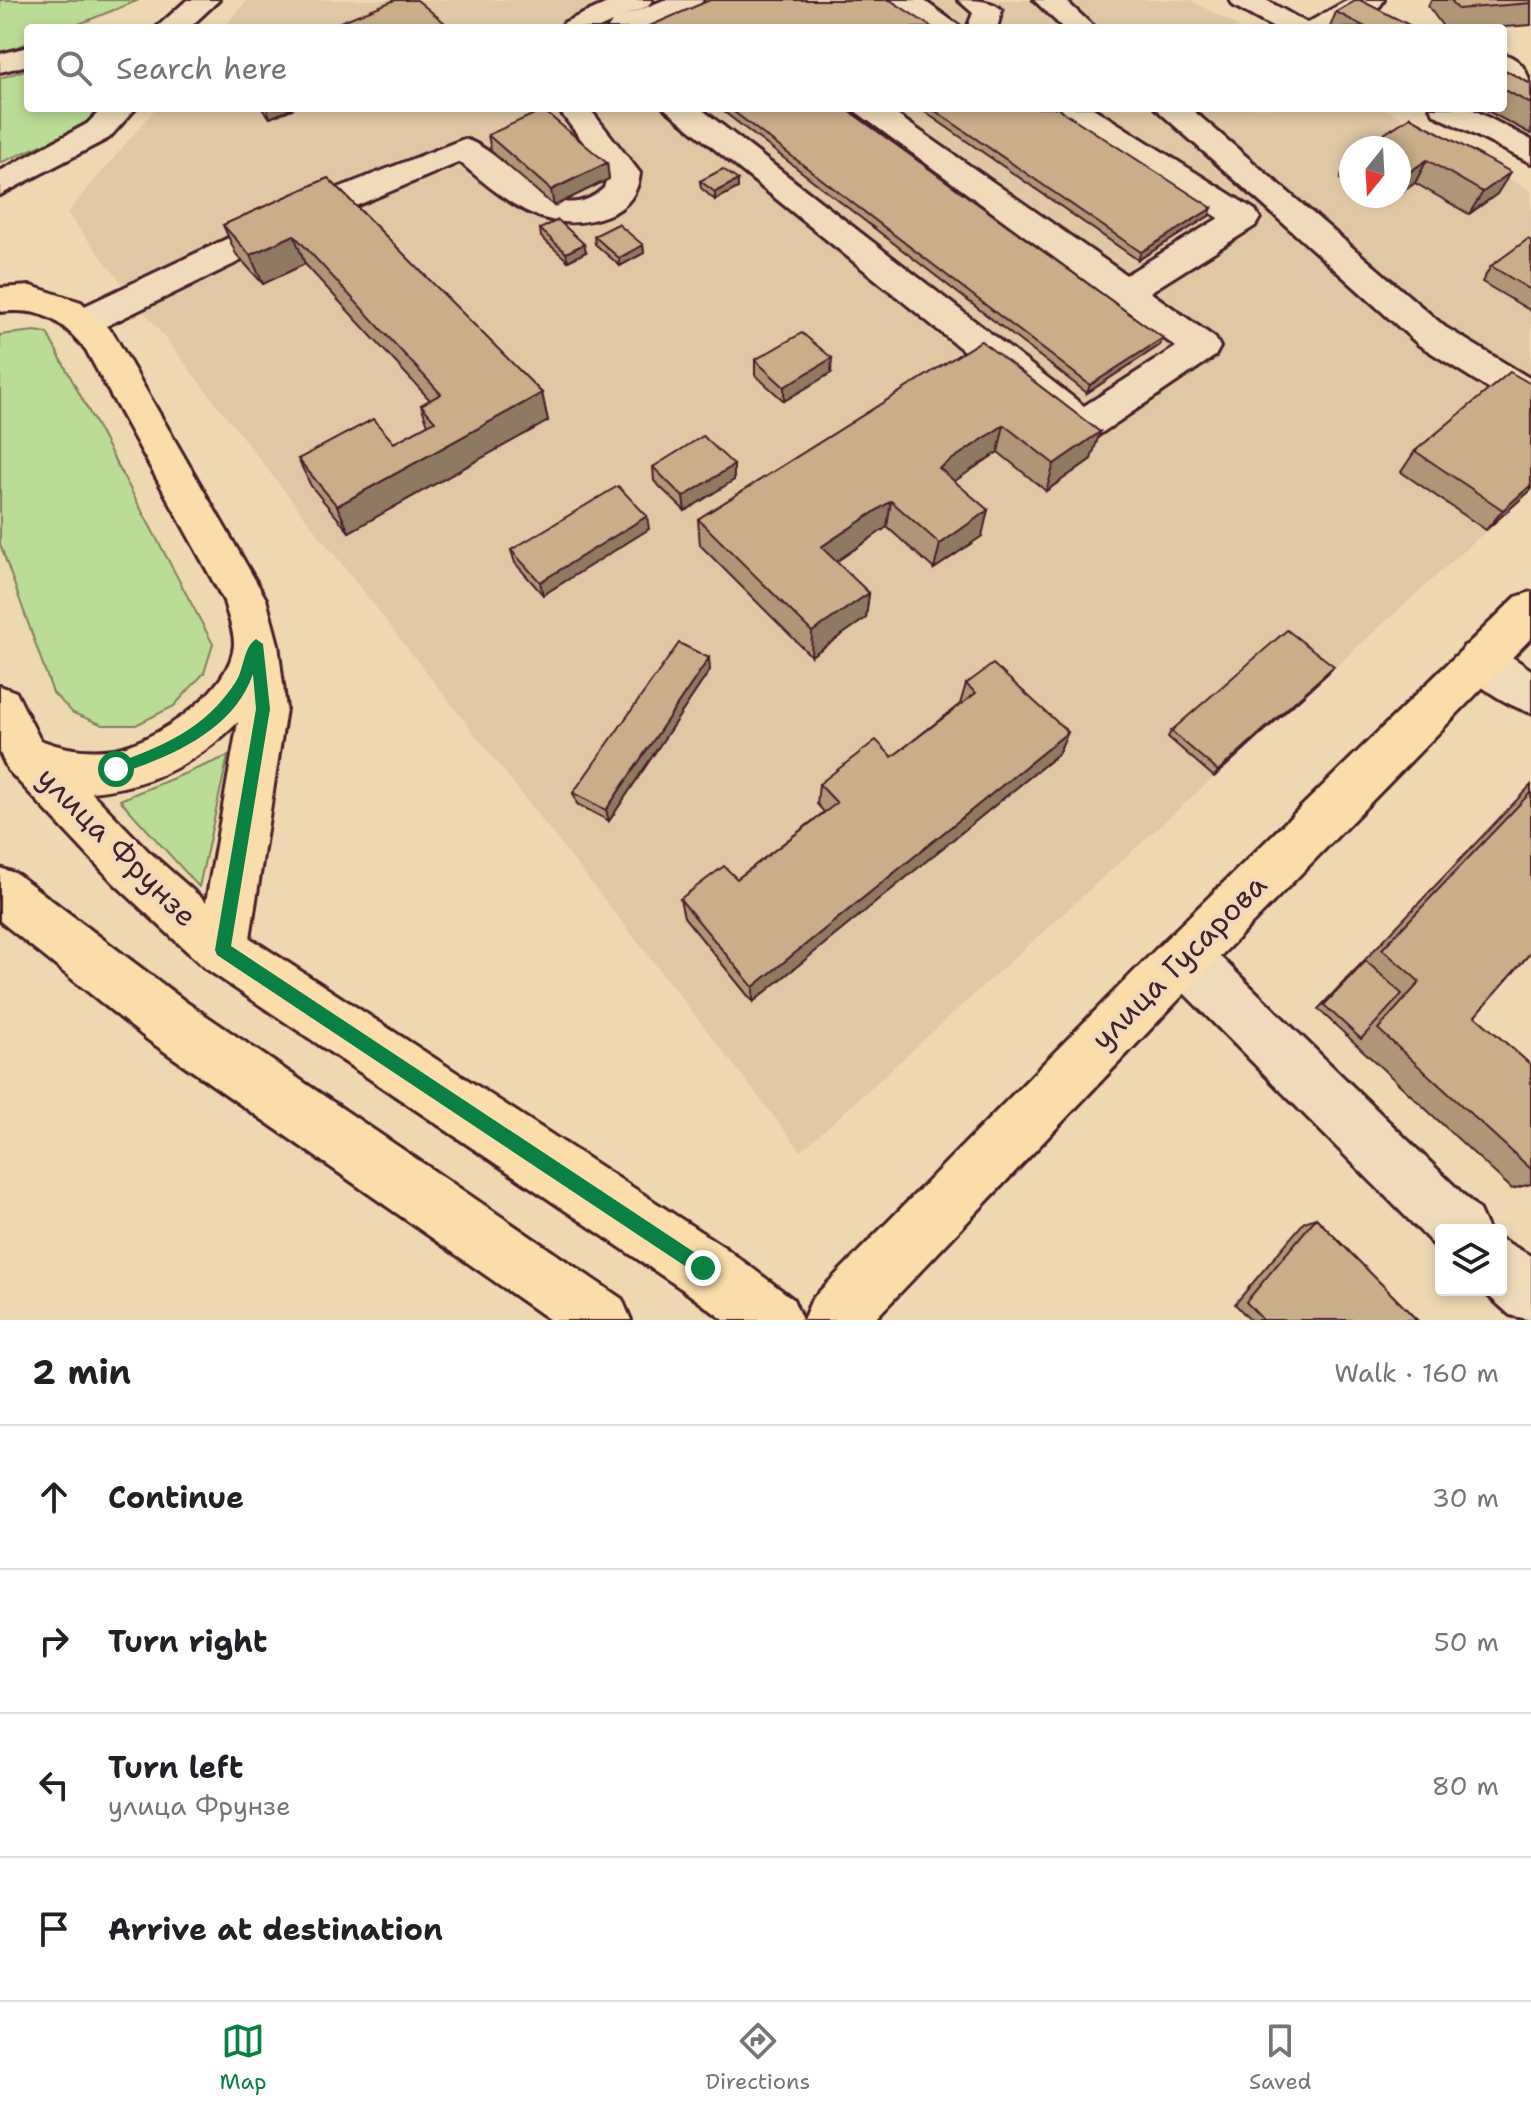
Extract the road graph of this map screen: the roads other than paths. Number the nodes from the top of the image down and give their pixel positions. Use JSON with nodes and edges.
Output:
{"nodes":[{"id":1,"x":205,"y":0,"type":"edge"},
{"id":2,"x":638,"y":0,"type":"edge"},
{"id":3,"x":689,"y":0,"type":"edge"},
{"id":4,"x":903,"y":0,"type":"edge"},
{"id":5,"x":972,"y":0,"type":"edge"},
{"id":6,"x":1048,"y":0,"type":"edge"},
{"id":7,"x":1244,"y":0,"type":"edge"},
{"id":8,"x":1370,"y":0,"type":"edge"},
{"id":9,"x":172,"y":24,"type":"edge"},
{"id":10,"x":584,"y":24,"type":"edge"},
{"id":11,"x":632,"y":24,"type":"edge"},
{"id":12,"x":941,"y":24,"type":"edge"},
{"id":13,"x":983,"y":24,"type":"edge"},
{"id":14,"x":1075,"y":24,"type":"edge"},
{"id":15,"x":1289,"y":24,"type":"edge"},
{"id":16,"x":1325,"y":24,"type":"edge"},
{"id":17,"x":1531,"y":50,"type":"edge"},
{"id":18,"x":1507,"y":52,"type":"edge"},
{"id":19,"x":24,"y":57,"type":"edge"},
{"id":20,"x":0,"y":63,"type":"edge"},
{"id":21,"x":1507,"y":68,"type":"edge"},
{"id":22,"x":1531,"y":91,"type":"edge"},
{"id":23,"x":116,"y":112,"type":"edge"},
{"id":24,"x":685,"y":112,"type":"edge"},
{"id":25,"x":873,"y":112,"type":"edge"},
{"id":26,"x":1176,"y":112,"type":"edge"},
{"id":27,"x":1454,"y":112,"type":"edge"},
{"id":28,"x":577,"y":113,"type":"dead end"},
{"id":29,"x":1095,"y":113,"type":"edge"},
{"id":30,"x":1531,"y":153,"type":"edge"},
{"id":31,"x":0,"y":185,"type":"edge"},
{"id":32,"x":1125,"y":292,"type":"junction"},
{"id":33,"x":0,"y":300,"type":"edge"},
{"id":34,"x":85,"y":321,"type":"junction"},
{"id":35,"x":1531,"y":397,"type":"edge"},
{"id":36,"x":1531,"y":610,"type":"edge"},
{"id":37,"x":256,"y":644,"type":"junction"},
{"id":38,"x":1480,"y":659,"type":"junction"},
{"id":39,"x":1531,"y":694,"type":"edge"},
{"id":40,"x":0,"y":706,"type":"edge"},
{"id":41,"x":24,"y":755,"type":"junction"},
{"id":42,"x":3,"y":896,"type":"edge"},
{"id":43,"x":223,"y":950,"type":"junction"},
{"id":44,"x":1184,"y":957,"type":"junction"},
{"id":45,"x":1453,"y":1224,"type":"edge"},
{"id":46,"x":1507,"y":1273,"type":"edge"},
{"id":47,"x":1531,"y":1294,"type":"edge"},
{"id":48,"x":601,"y":1320,"type":"edge"},
{"id":49,"x":772,"y":1320,"type":"edge"},
{"id":50,"x":833,"y":1320,"type":"edge"}],
"edges":[{"from":1,"to":9,"type":"street"},
{"from":2,"to":10,"type":"street"},
{"from":3,"to":11,"type":"street"},
{"from":4,"to":12,"type":"street"},
{"from":5,"to":13,"type":"street"},
{"from":6,"to":14,"type":"street"},
{"from":7,"to":15,"type":"street"},
{"from":8,"to":16,"type":"street"},
{"from":17,"to":18,"type":"street"},
{"from":19,"to":20,"type":"street"},
{"from":21,"to":22,"type":"street"},
{"from":23,"to":31,"type":"street"},
{"from":24,"to":32,"type":"street"},
{"from":25,"to":32,"type":"street"},
{"from":26,"to":35,"type":"street"},
{"from":27,"to":30,"type":"street"},
{"from":28,"to":34,"type":"street"},
{"from":29,"to":32,"type":"street"},
{"from":33,"to":34,"type":"main road"},
{"from":34,"to":37,"type":"main road"},
{"from":36,"to":38,"type":"main road","name":"улица Гусарова"},
{"from":37,"to":41,"type":"main road"},
{"from":37,"to":43,"type":"main road"},
{"from":38,"to":39,"type":"street"},
{"from":38,"to":44,"type":"main road","name":"улица Гусарова"},
{"from":40,"to":41,"type":"main road","name":"улица Фрунзе"},
{"from":41,"to":43,"type":"main road","name":"улица Фрунзе"},
{"from":42,"to":48,"type":"main road"},
{"from":43,"to":49,"type":"main road","name":"улица Фрунзе"},
{"from":44,"to":45,"type":"street"},
{"from":44,"to":50,"type":"main road","name":"улица Гусарова"},
{"from":46,"to":47,"type":"street"}]}
